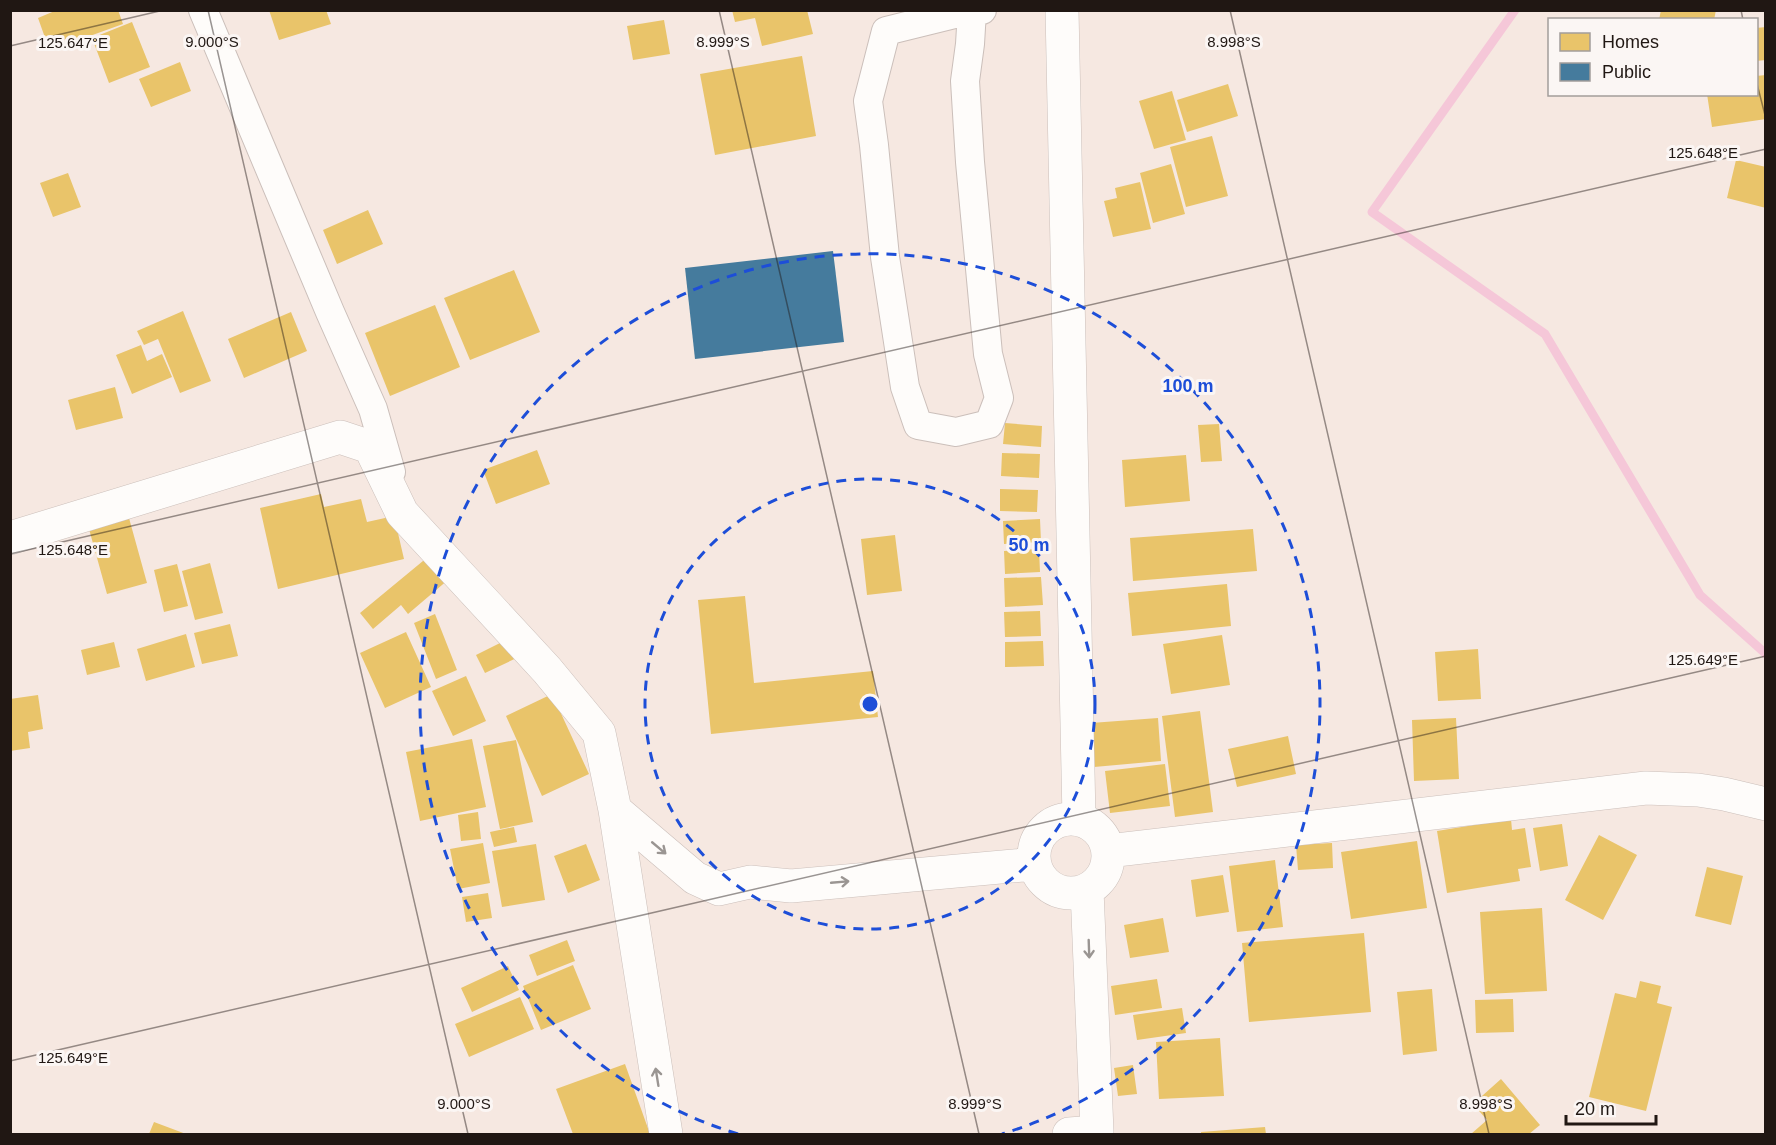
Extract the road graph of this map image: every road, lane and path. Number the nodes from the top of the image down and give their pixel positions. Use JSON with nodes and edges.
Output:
{"nodes":[{"id":1,"x":203,"y":10,"type":"edge"},
{"id":2,"x":1062,"y":10,"type":"edge"},
{"id":3,"x":977,"y":11,"type":"edge"},
{"id":4,"x":402,"y":513,"type":"junction"},
{"id":5,"x":10,"y":538,"type":"edge"},
{"id":6,"x":1766,"y":804,"type":"edge"},
{"id":7,"x":615,"y":810,"type":"junction"},
{"id":8,"x":1078,"y":819,"type":"junction"},
{"id":9,"x":1108,"y":851,"type":"junction"},
{"id":10,"x":1034,"y":864,"type":"junction"},
{"id":11,"x":1087,"y":890,"type":"junction"},
{"id":12,"x":666,"y":1134,"type":"edge"},
{"id":13,"x":1087,"y":1134,"type":"edge"}],
"edges":[{"from":1,"to":4,"type":"street"},
{"from":2,"to":8,"type":"main road"},
{"from":3,"to":3,"type":"street"},
{"from":4,"to":5,"type":"main road"},
{"from":4,"to":7,"type":"main road"},
{"from":6,"to":9,"type":"main road"},
{"from":7,"to":10,"type":"main road","one_way":true},
{"from":12,"to":7,"type":"main road","one_way":true},
{"from":8,"to":9,"type":"main road"},
{"from":8,"to":10,"type":"main road"},
{"from":9,"to":11,"type":"main road"},
{"from":10,"to":11,"type":"main road"},
{"from":11,"to":13,"type":"main road","one_way":true}]}
